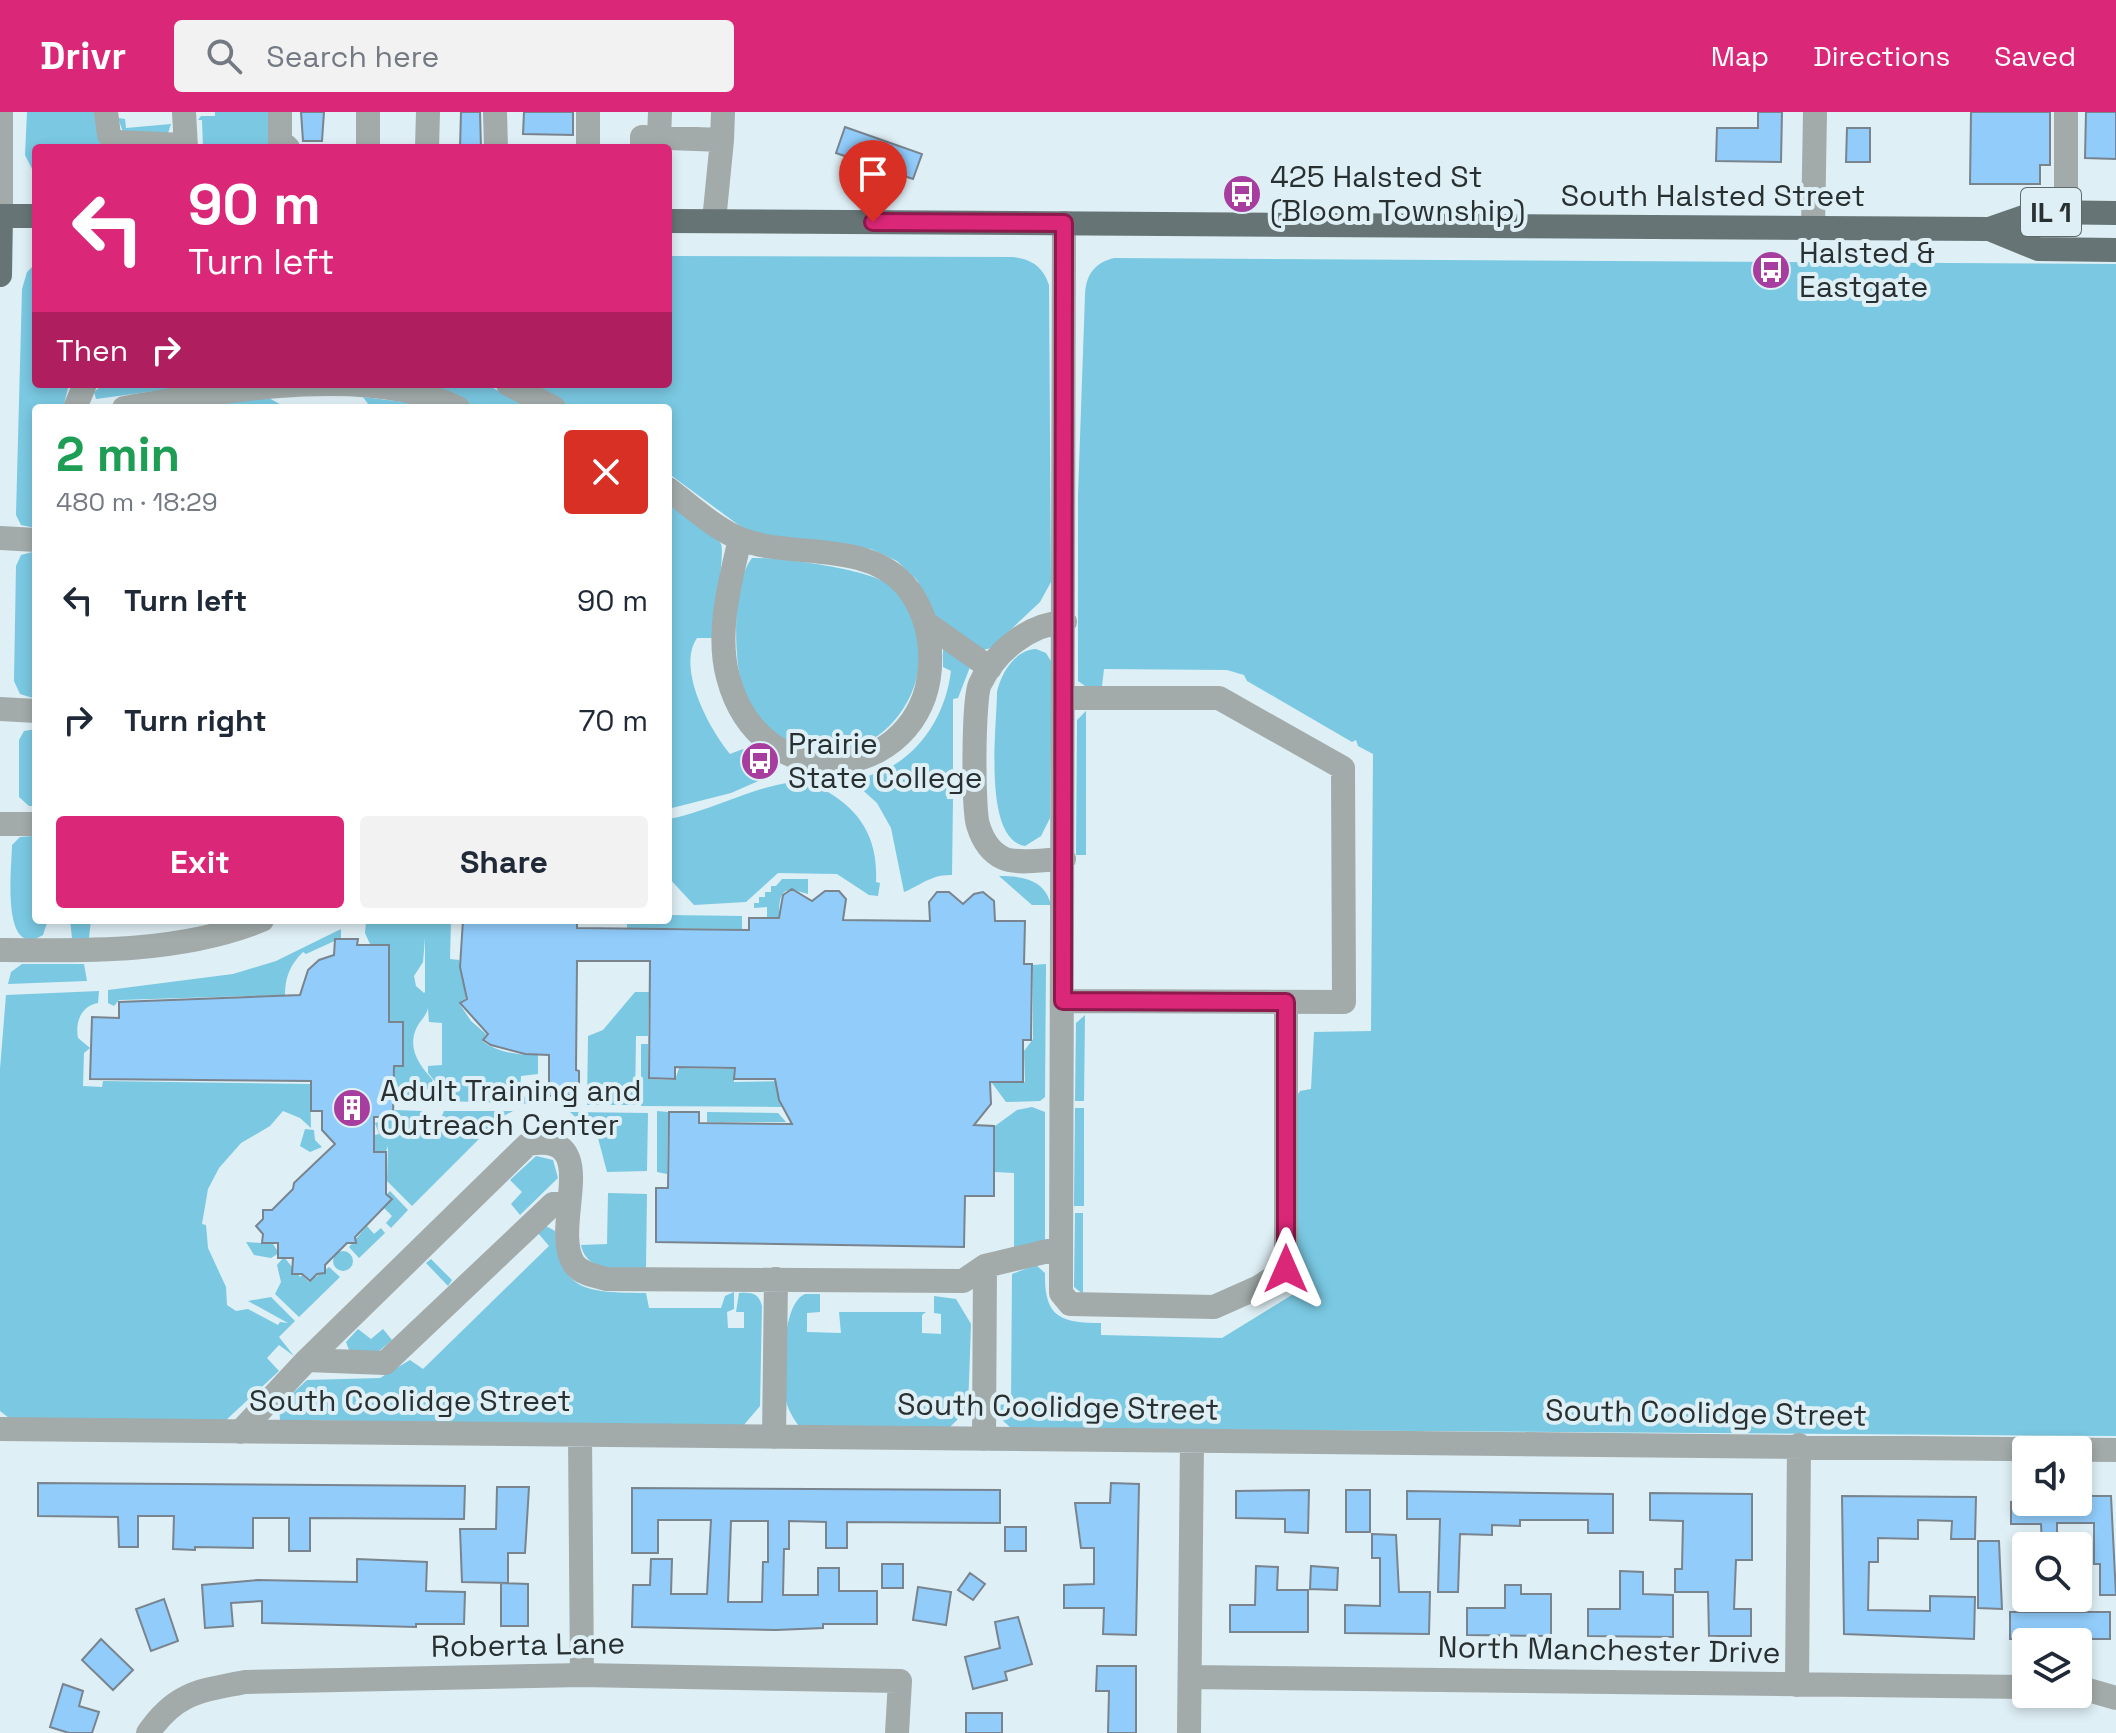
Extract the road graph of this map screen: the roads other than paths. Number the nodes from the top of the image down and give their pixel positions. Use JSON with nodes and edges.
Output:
{"nodes":[{"id":1,"x":1,"y":112,"type":"edge"},
{"id":2,"x":106,"y":112,"type":"edge"},
{"id":3,"x":184,"y":112,"type":"edge"},
{"id":4,"x":280,"y":112,"type":"edge"},
{"id":5,"x":368,"y":112,"type":"edge"},
{"id":6,"x":428,"y":112,"type":"edge"},
{"id":7,"x":495,"y":112,"type":"edge"},
{"id":8,"x":588,"y":112,"type":"edge"},
{"id":9,"x":660,"y":112,"type":"edge"},
{"id":10,"x":723,"y":112,"type":"edge"},
{"id":11,"x":1815,"y":112,"type":"edge"},
{"id":12,"x":2066,"y":112,"type":"edge"},
{"id":13,"x":722,"y":140,"type":"junction"},
{"id":14,"x":650,"y":143,"type":"edge"},
{"id":15,"x":143,"y":144,"type":"edge"},
{"id":16,"x":184,"y":144,"type":"edge"},
{"id":17,"x":284,"y":144,"type":"edge"},
{"id":18,"x":368,"y":144,"type":"edge"},
{"id":19,"x":427,"y":144,"type":"edge"},
{"id":20,"x":496,"y":144,"type":"edge"},
{"id":21,"x":588,"y":144,"type":"edge"},
{"id":22,"x":2066,"y":212,"type":"junction"},
{"id":23,"x":2116,"y":213,"type":"edge"},
{"id":24,"x":1,"y":216,"type":"edge"},
{"id":25,"x":32,"y":216,"type":"edge"},
{"id":26,"x":672,"y":221,"type":"edge"},
{"id":27,"x":714,"y":221,"type":"junction"},
{"id":28,"x":1064,"y":223,"type":"junction"},
{"id":29,"x":1813,"y":228,"type":"junction"},
{"id":30,"x":1989,"y":229,"type":"junction"},
{"id":31,"x":2116,"y":250,"type":"edge"},
{"id":32,"x":0,"y":275,"type":"edge"},
{"id":33,"x":286,"y":388,"type":"edge"},
{"id":34,"x":369,"y":388,"type":"edge"},
{"id":35,"x":516,"y":388,"type":"edge"},
{"id":36,"x":148,"y":404,"type":"edge"},
{"id":37,"x":449,"y":404,"type":"edge"},
{"id":38,"x":546,"y":404,"type":"edge"},
{"id":39,"x":672,"y":492,"type":"edge"},
{"id":40,"x":0,"y":538,"type":"edge"},
{"id":41,"x":740,"y":539,"type":"junction"},
{"id":42,"x":32,"y":540,"type":"edge"},
{"id":43,"x":1065,"y":622,"type":"junction"},
{"id":44,"x":926,"y":623,"type":"junction"},
{"id":45,"x":990,"y":668,"type":"junction"},
{"id":46,"x":1064,"y":698,"type":"junction"},
{"id":47,"x":0,"y":709,"type":"edge"},
{"id":48,"x":32,"y":711,"type":"edge"},
{"id":49,"x":0,"y":824,"type":"edge"},
{"id":50,"x":32,"y":824,"type":"edge"},
{"id":51,"x":1064,"y":859,"type":"junction"},
{"id":52,"x":252,"y":924,"type":"edge"},
{"id":53,"x":0,"y":950,"type":"edge"},
{"id":54,"x":1063,"y":1001,"type":"junction"},
{"id":55,"x":1286,"y":1002,"type":"junction"},
{"id":56,"x":569,"y":1202,"type":"junction"},
{"id":57,"x":1061,"y":1248,"type":"junction"},
{"id":58,"x":985,"y":1266,"type":"junction"},
{"id":59,"x":776,"y":1279,"type":"junction"},
{"id":60,"x":307,"y":1360,"type":"junction"},
{"id":61,"x":0,"y":1429,"type":"edge"},
{"id":62,"x":240,"y":1432,"type":"junction"},
{"id":63,"x":580,"y":1435,"type":"junction"},
{"id":64,"x":774,"y":1437,"type":"junction"},
{"id":65,"x":984,"y":1439,"type":"junction"},
{"id":66,"x":1192,"y":1441,"type":"junction"},
{"id":67,"x":1799,"y":1445,"type":"junction"},
{"id":68,"x":2116,"y":1450,"type":"edge"},
{"id":69,"x":582,"y":1675,"type":"junction"},
{"id":70,"x":1191,"y":1677,"type":"junction"},
{"id":71,"x":1797,"y":1685,"type":"junction"},
{"id":72,"x":2012,"y":1687,"type":"edge"},
{"id":73,"x":2092,"y":1691,"type":"edge"},
{"id":74,"x":2116,"y":1698,"type":"edge"},
{"id":75,"x":148,"y":1733,"type":"edge"},
{"id":76,"x":897,"y":1733,"type":"edge"},
{"id":77,"x":1189,"y":1733,"type":"edge"}],
"edges":[{"from":1,"to":24,"type":"street"},
{"from":2,"to":15,"type":"street"},
{"from":3,"to":16,"type":"street"},
{"from":4,"to":17,"type":"street"},
{"from":5,"to":18,"type":"street"},
{"from":6,"to":19,"type":"street"},
{"from":7,"to":20,"type":"street"},
{"from":8,"to":21,"type":"street"},
{"from":9,"to":14,"type":"street"},
{"from":10,"to":13,"type":"street"},
{"from":11,"to":29,"type":"street"},
{"from":12,"to":22,"type":"street"},
{"from":13,"to":14,"type":"street"},
{"from":13,"to":27,"type":"street"},
{"from":22,"to":23,"type":"main road","name":"South Halsted Street","number":"IL 1"},
{"from":22,"to":30,"type":"main road","name":"South Halsted Street","number":"IL 1"},
{"from":24,"to":25,"type":"main road"},
{"from":24,"to":32,"type":"main road"},
{"from":26,"to":27,"type":"main road","name":"South Halsted Street","number":"IL 1"},
{"from":27,"to":28,"type":"main road","name":"South Halsted Street","number":"IL 1"},
{"from":28,"to":29,"type":"main road","name":"South Halsted Street","number":"IL 1"},
{"from":28,"to":43,"type":"street"},
{"from":29,"to":30,"type":"main road","name":"South Halsted Street","number":"IL 1"},
{"from":30,"to":31,"type":"main road","name":"South Halsted Street","number":"IL 1"},
{"from":33,"to":36,"type":"street"},
{"from":34,"to":37,"type":"street"},
{"from":35,"to":38,"type":"street"},
{"from":39,"to":41,"type":"street"},
{"from":40,"to":42,"type":"street"},
{"from":41,"to":44,"type":"street"},
{"from":41,"to":44,"type":"street"},
{"from":43,"to":45,"type":"street"},
{"from":43,"to":46,"type":"street"},
{"from":44,"to":45,"type":"street"},
{"from":45,"to":51,"type":"street"},
{"from":46,"to":51,"type":"street"},
{"from":46,"to":55,"type":"street"},
{"from":47,"to":48,"type":"street"},
{"from":49,"to":50,"type":"street"},
{"from":51,"to":54,"type":"street"},
{"from":52,"to":53,"type":"street"},
{"from":54,"to":55,"type":"street"},
{"from":54,"to":57,"type":"street"},
{"from":55,"to":57,"type":"street"},
{"from":56,"to":59,"type":"street"},
{"from":56,"to":60,"type":"street"},
{"from":56,"to":60,"type":"street"},
{"from":57,"to":58,"type":"street"},
{"from":58,"to":59,"type":"street"},
{"from":58,"to":65,"type":"street"},
{"from":59,"to":64,"type":"street"},
{"from":60,"to":62,"type":"street"},
{"from":61,"to":62,"type":"street","name":"South Coolidge Street"},
{"from":62,"to":63,"type":"street","name":"South Coolidge Street"},
{"from":63,"to":64,"type":"street","name":"South Coolidge Street"},
{"from":63,"to":69,"type":"street"},
{"from":64,"to":65,"type":"street","name":"South Coolidge Street"},
{"from":65,"to":66,"type":"street","name":"South Coolidge Street"},
{"from":66,"to":67,"type":"street","name":"South Coolidge Street"},
{"from":66,"to":70,"type":"street"},
{"from":67,"to":68,"type":"street","name":"South Coolidge Street"},
{"from":67,"to":71,"type":"street"},
{"from":69,"to":75,"type":"street","name":"Roberta Lane"},
{"from":69,"to":76,"type":"street","name":"Roberta Lane"},
{"from":70,"to":71,"type":"street","name":"North Manchester Drive"},
{"from":70,"to":77,"type":"street"},
{"from":71,"to":72,"type":"street","name":"North Manchester Drive"},
{"from":73,"to":74,"type":"street"}]}
